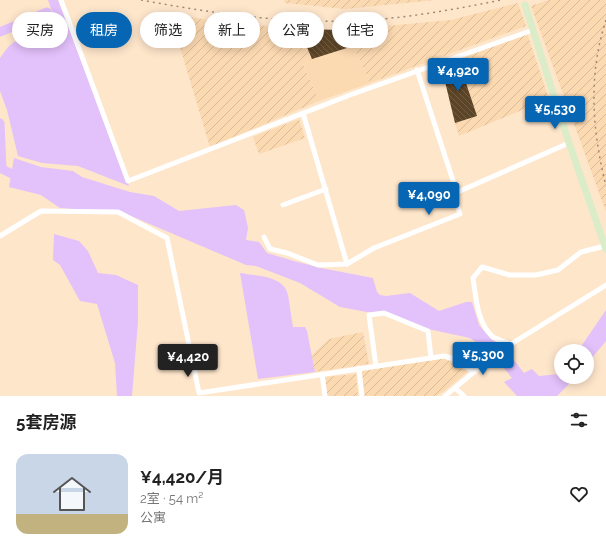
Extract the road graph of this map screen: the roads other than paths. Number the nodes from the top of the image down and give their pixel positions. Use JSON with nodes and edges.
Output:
{"nodes":[{"id":1,"x":60,"y":0,"type":"edge"},
{"id":2,"x":525,"y":5,"type":"dead end"},
{"id":3,"x":533,"y":30,"type":"junction"},
{"id":4,"x":417,"y":70,"type":"junction"},
{"id":5,"x":303,"y":113,"type":"junction"},
{"id":6,"x":569,"y":143,"type":"junction"},
{"id":7,"x":326,"y":189,"type":"junction"},
{"id":8,"x":456,"y":193,"type":"junction"},
{"id":9,"x":284,"y":205,"type":"dead end"},
{"id":10,"x":0,"y":236,"type":"edge"},
{"id":11,"x":264,"y":237,"type":"dead end"},
{"id":12,"x":606,"y":247,"type":"edge"},
{"id":13,"x":348,"y":264,"type":"junction"},
{"id":14,"x":606,"y":285,"type":"edge"},
{"id":15,"x":511,"y":344,"type":"junction"},
{"id":16,"x":431,"y":358,"type":"junction"},
{"id":17,"x":376,"y":366,"type":"junction"},
{"id":18,"x":359,"y":368,"type":"junction"},
{"id":19,"x":474,"y":372,"type":"junction"},
{"id":20,"x":322,"y":374,"type":"junction"},
{"id":21,"x":455,"y":388,"type":"junction"},
{"id":22,"x":326,"y":396,"type":"edge"},
{"id":23,"x":362,"y":396,"type":"edge"},
{"id":24,"x":445,"y":396,"type":"edge"},
{"id":25,"x":464,"y":396,"type":"edge"}],
"edges":[{"from":1,"to":5,"type":"street"},
{"from":2,"to":3,"type":"street"},
{"from":3,"to":4,"type":"street"},
{"from":3,"to":6,"type":"street"},
{"from":4,"to":5,"type":"street"},
{"from":4,"to":8,"type":"street"},
{"from":5,"to":7,"type":"street"},
{"from":6,"to":8,"type":"street"},
{"from":6,"to":12,"type":"street"},
{"from":7,"to":9,"type":"street"},
{"from":7,"to":13,"type":"street"},
{"from":8,"to":13,"type":"street"},
{"from":10,"to":20,"type":"street"},
{"from":11,"to":13,"type":"street"},
{"from":12,"to":15,"type":"street"},
{"from":14,"to":15,"type":"street"},
{"from":15,"to":19,"type":"street"},
{"from":16,"to":17,"type":"street"},
{"from":16,"to":17,"type":"street"},
{"from":16,"to":19,"type":"street"},
{"from":17,"to":18,"type":"street"},
{"from":18,"to":20,"type":"street"},
{"from":18,"to":23,"type":"street"},
{"from":19,"to":21,"type":"street"},
{"from":20,"to":22,"type":"street"},
{"from":21,"to":24,"type":"street"},
{"from":21,"to":25,"type":"street"}]}
